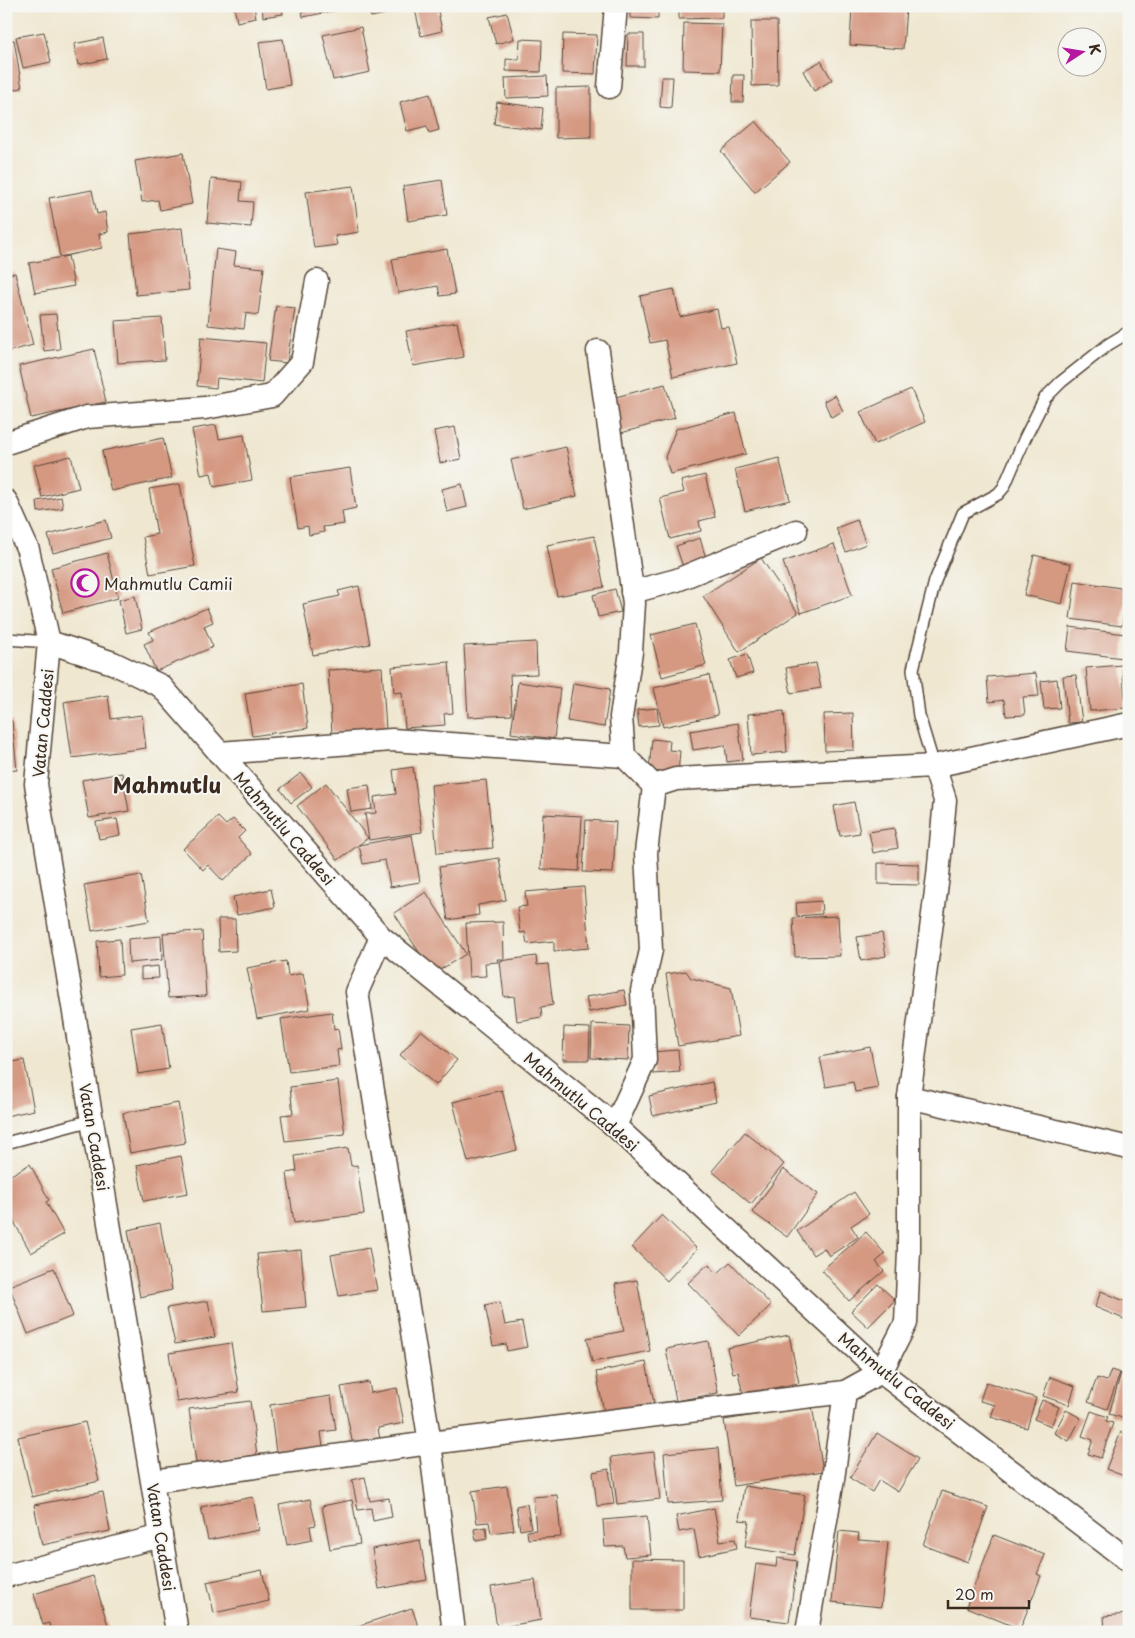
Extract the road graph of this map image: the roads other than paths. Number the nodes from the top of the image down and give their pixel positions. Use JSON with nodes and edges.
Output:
{"nodes":[{"id":1,"x":616,"y":6,"type":"edge"},
{"id":2,"x":609,"y":87,"type":"dead end"},
{"id":3,"x":317,"y":281,"type":"dead end"},
{"id":4,"x":1129,"y":332,"type":"edge"},
{"id":5,"x":598,"y":351,"type":"dead end"},
{"id":6,"x":6,"y":444,"type":"edge"},
{"id":7,"x":6,"y":501,"type":"edge"},
{"id":8,"x":796,"y":531,"type":"dead end"},
{"id":9,"x":632,"y":592,"type":"junction"},
{"id":10,"x":6,"y":639,"type":"edge"},
{"id":11,"x":49,"y":642,"type":"junction"},
{"id":12,"x":1129,"y":724,"type":"edge"},
{"id":13,"x":219,"y":753,"type":"junction"},
{"id":14,"x":624,"y":756,"type":"junction"},
{"id":15,"x":934,"y":766,"type":"junction"},
{"id":16,"x":654,"y":786,"type":"junction"},
{"id":17,"x":381,"y":937,"type":"junction"},
{"id":18,"x":909,"y":1097,"type":"junction"},
{"id":19,"x":92,"y":1120,"type":"junction"},
{"id":20,"x":614,"y":1126,"type":"junction"},
{"id":21,"x":6,"y":1144,"type":"edge"},
{"id":22,"x":1129,"y":1148,"type":"edge"},
{"id":23,"x":881,"y":1372,"type":"junction"},
{"id":24,"x":844,"y":1392,"type":"junction"},
{"id":25,"x":430,"y":1443,"type":"junction"},
{"id":26,"x":153,"y":1481,"type":"junction"},
{"id":27,"x":161,"y":1536,"type":"junction"},
{"id":28,"x":1129,"y":1561,"type":"edge"},
{"id":29,"x":6,"y":1576,"type":"edge"},
{"id":30,"x":177,"y":1632,"type":"edge"},
{"id":31,"x":454,"y":1632,"type":"edge"},
{"id":32,"x":807,"y":1632,"type":"edge"}],
"edges":[{"from":1,"to":2,"type":"street"},
{"from":3,"to":6,"type":"street"},
{"from":4,"to":15,"type":"lane"},
{"from":5,"to":9,"type":"street"},
{"from":7,"to":11,"type":"street","name":"Vatan Caddesi"},
{"from":8,"to":9,"type":"street"},
{"from":9,"to":14,"type":"street"},
{"from":10,"to":11,"type":"lane"},
{"from":11,"to":13,"type":"street","name":"Mahmutlu Caddesi"},
{"from":11,"to":19,"type":"street","name":"Vatan Caddesi"},
{"from":12,"to":15,"type":"street"},
{"from":13,"to":14,"type":"street"},
{"from":13,"to":17,"type":"street","name":"Mahmutlu Caddesi"},
{"from":14,"to":16,"type":"street"},
{"from":15,"to":16,"type":"street"},
{"from":15,"to":18,"type":"street"},
{"from":16,"to":20,"type":"street"},
{"from":17,"to":20,"type":"street","name":"Mahmutlu Caddesi"},
{"from":17,"to":25,"type":"street"},
{"from":18,"to":22,"type":"street"},
{"from":18,"to":23,"type":"street"},
{"from":19,"to":21,"type":"lane"},
{"from":19,"to":26,"type":"street","name":"Vatan Caddesi"},
{"from":20,"to":23,"type":"street","name":"Mahmutlu Caddesi"},
{"from":23,"to":24,"type":"street"},
{"from":23,"to":28,"type":"street","name":"Mahmutlu Caddesi"},
{"from":24,"to":25,"type":"street"},
{"from":24,"to":32,"type":"street"},
{"from":25,"to":26,"type":"street"},
{"from":25,"to":31,"type":"street"},
{"from":26,"to":27,"type":"street","name":"Vatan Caddesi"},
{"from":27,"to":29,"type":"street"},
{"from":27,"to":30,"type":"street","name":"Vatan Caddesi"}]}
